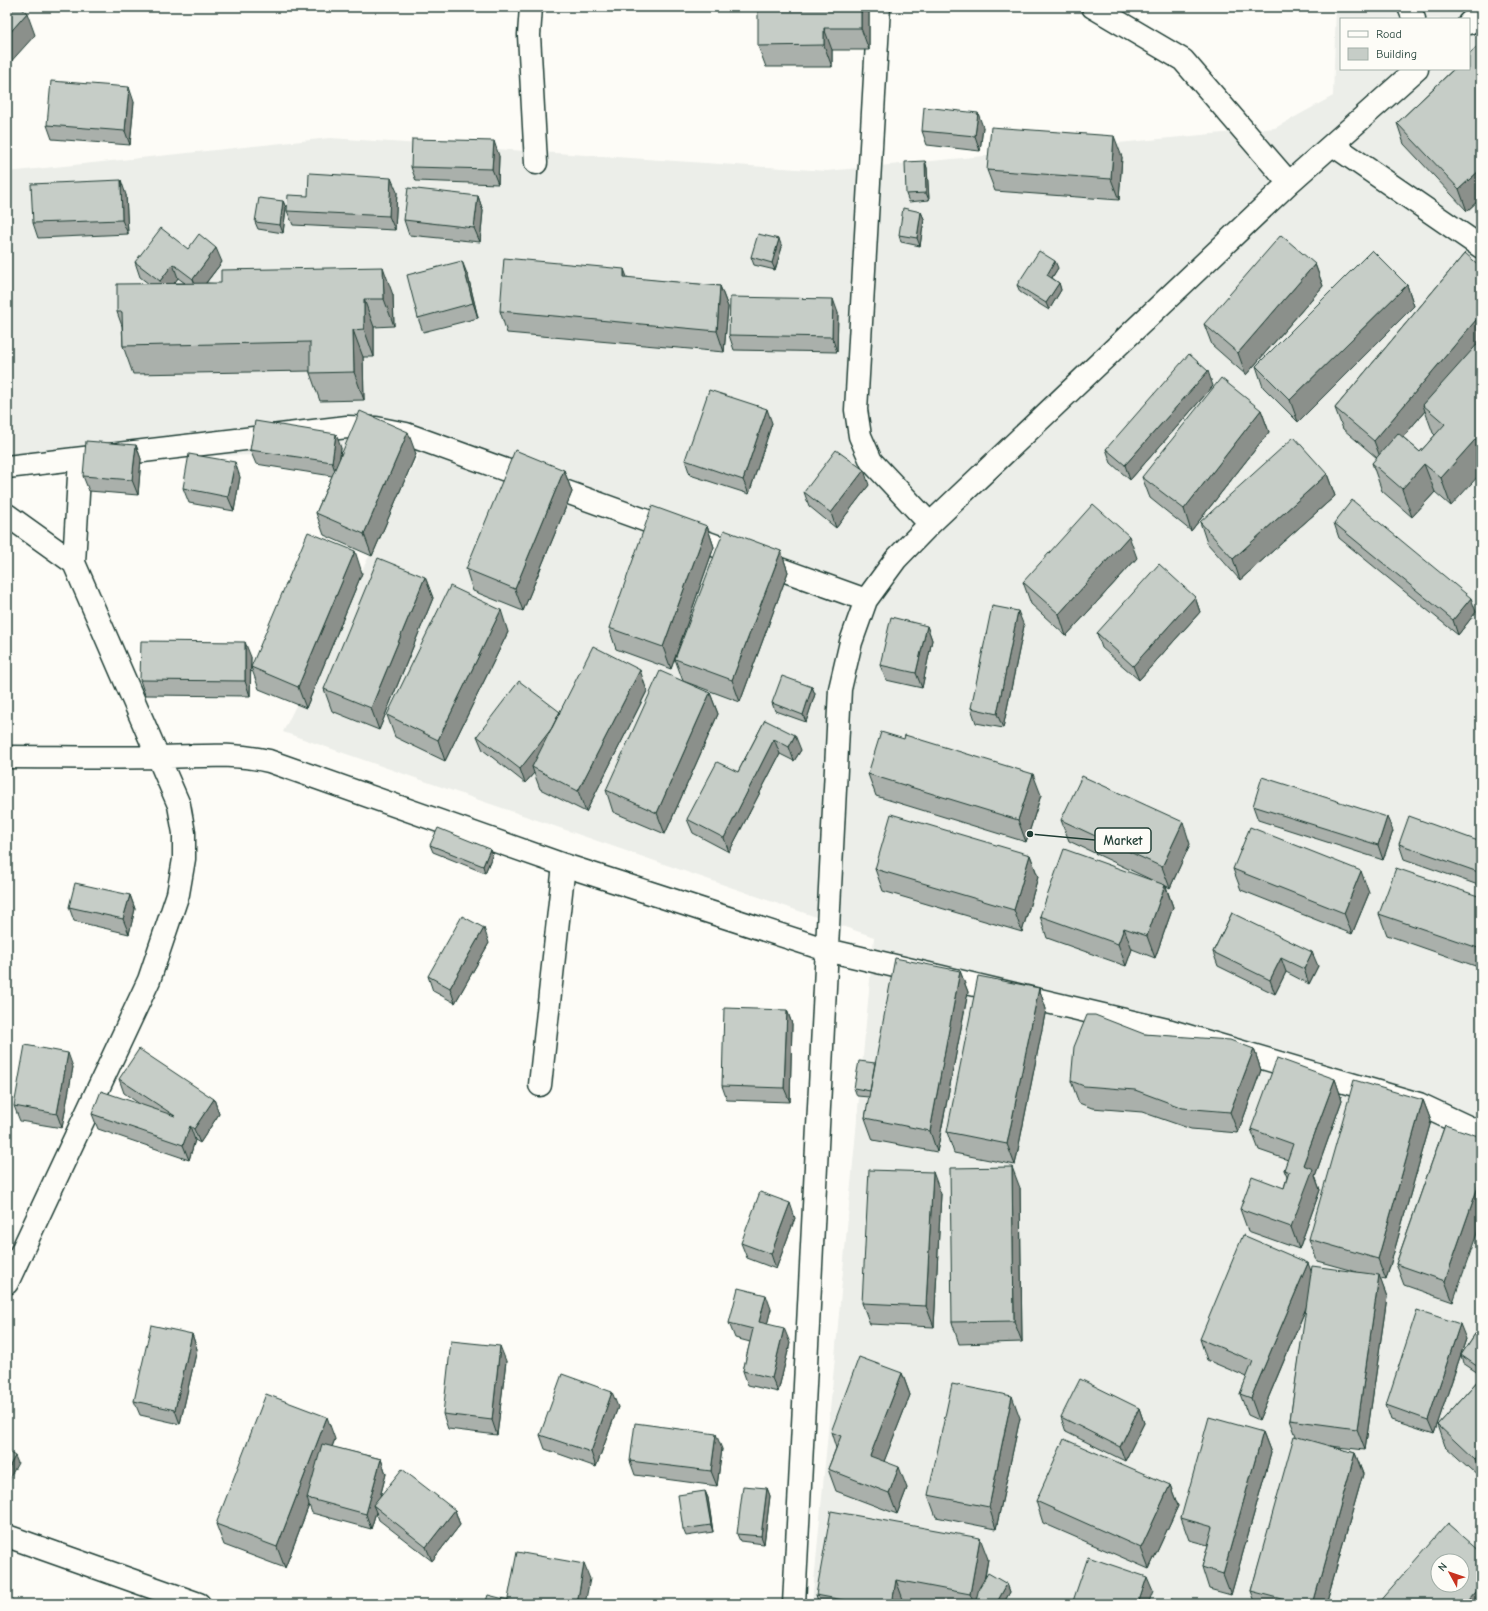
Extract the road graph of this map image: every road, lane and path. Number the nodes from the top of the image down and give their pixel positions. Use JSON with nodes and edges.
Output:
{"nodes":[{"id":1,"x":531,"y":7,"type":"edge"},
{"id":2,"x":879,"y":7,"type":"edge"},
{"id":3,"x":1093,"y":7,"type":"edge"},
{"id":4,"x":1409,"y":7,"type":"edge"},
{"id":5,"x":1481,"y":12,"type":"edge"},
{"id":6,"x":1414,"y":18,"type":"edge"},
{"id":7,"x":1470,"y":22,"type":"edge"},
{"id":8,"x":1416,"y":70,"type":"edge"},
{"id":9,"x":1333,"y":145,"type":"junction"},
{"id":10,"x":536,"y":163,"type":"dead end"},
{"id":11,"x":1290,"y":183,"type":"junction"},
{"id":12,"x":1481,"y":248,"type":"edge"},
{"id":13,"x":80,"y":458,"type":"junction"},
{"id":14,"x":7,"y":467,"type":"edge"},
{"id":15,"x":7,"y":515,"type":"edge"},
{"id":16,"x":930,"y":524,"type":"junction"},
{"id":17,"x":74,"y":563,"type":"junction"},
{"id":18,"x":866,"y":600,"type":"junction"},
{"id":19,"x":7,"y":757,"type":"edge"},
{"id":20,"x":157,"y":757,"type":"junction"},
{"id":21,"x":564,"y":865,"type":"junction"},
{"id":22,"x":827,"y":950,"type":"junction"},
{"id":23,"x":540,"y":1085,"type":"dead end"},
{"id":24,"x":1481,"y":1133,"type":"edge"},
{"id":25,"x":7,"y":1283,"type":"edge"},
{"id":26,"x":7,"y":1536,"type":"edge"},
{"id":27,"x":199,"y":1604,"type":"edge"},
{"id":28,"x":794,"y":1604,"type":"edge"}],
"edges":[{"from":1,"to":10,"type":"street"},
{"from":2,"to":16,"type":"street"},
{"from":3,"to":11,"type":"street"},
{"from":4,"to":6,"type":"street"},
{"from":5,"to":7,"type":"street"},
{"from":8,"to":9,"type":"street"},
{"from":9,"to":11,"type":"street"},
{"from":9,"to":12,"type":"street"},
{"from":11,"to":16,"type":"street"},
{"from":13,"to":14,"type":"street"},
{"from":13,"to":17,"type":"street"},
{"from":13,"to":18,"type":"street"},
{"from":15,"to":17,"type":"street"},
{"from":16,"to":18,"type":"street"},
{"from":17,"to":20,"type":"street"},
{"from":18,"to":22,"type":"street"},
{"from":19,"to":20,"type":"street"},
{"from":20,"to":21,"type":"street"},
{"from":20,"to":25,"type":"street"},
{"from":21,"to":22,"type":"street"},
{"from":21,"to":23,"type":"street"},
{"from":22,"to":24,"type":"street"},
{"from":22,"to":28,"type":"street"},
{"from":26,"to":27,"type":"street"}]}
